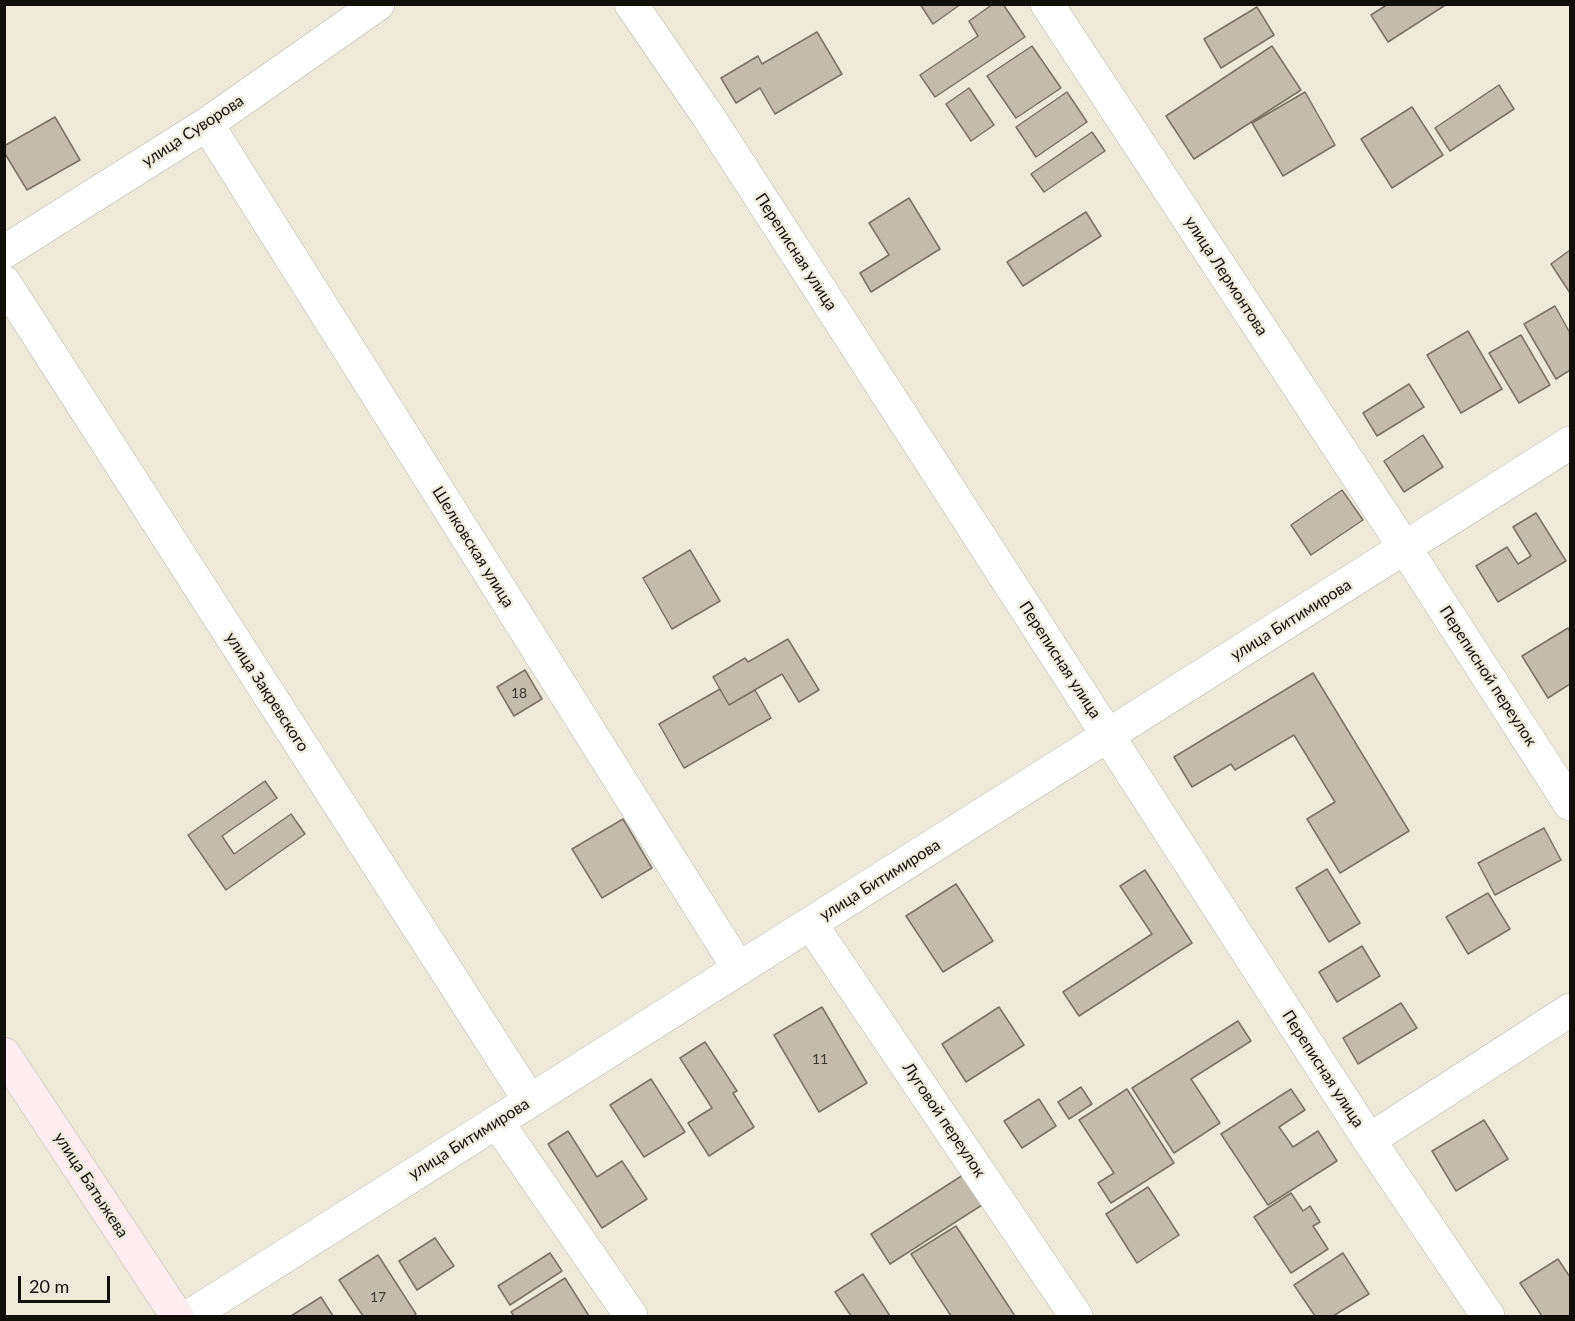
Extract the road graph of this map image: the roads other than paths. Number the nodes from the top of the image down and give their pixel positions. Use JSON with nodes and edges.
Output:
{"nodes":[{"id":1,"x":378,"y":4,"type":"edge"},
{"id":2,"x":631,"y":4,"type":"edge"},
{"id":3,"x":1047,"y":4,"type":"edge"},
{"id":4,"x":207,"y":124,"type":"junction"},
{"id":5,"x":4,"y":252,"type":"edge"},
{"id":6,"x":4,"y":282,"type":"edge"},
{"id":7,"x":1570,"y":443,"type":"edge"},
{"id":8,"x":1405,"y":548,"type":"junction"},
{"id":9,"x":1109,"y":736,"type":"junction"},
{"id":10,"x":1570,"y":804,"type":"edge"},
{"id":11,"x":812,"y":924,"type":"junction"},
{"id":12,"x":740,"y":969,"type":"junction"},
{"id":13,"x":1570,"y":1010,"type":"edge"},
{"id":14,"x":4,"y":1054,"type":"edge"},
{"id":15,"x":530,"y":1101,"type":"junction"},
{"id":16,"x":497,"y":1122,"type":"junction"},
{"id":17,"x":1369,"y":1140,"type":"junction"},
{"id":18,"x":177,"y":1317,"type":"edge"},
{"id":19,"x":190,"y":1317,"type":"edge"},
{"id":20,"x":631,"y":1317,"type":"edge"},
{"id":21,"x":1076,"y":1317,"type":"edge"},
{"id":22,"x":1488,"y":1317,"type":"edge"}],
"edges":[{"from":1,"to":4,"type":"street","name":"улица Суворова"},
{"from":2,"to":9,"type":"street","name":"Переписная улица"},
{"from":3,"to":8,"type":"street","name":"улица Лермонтова"},
{"from":4,"to":5,"type":"street","name":"улица Суворова"},
{"from":4,"to":12,"type":"street","name":"Шелковская улица"},
{"from":6,"to":15,"type":"street","name":"улица Закревского"},
{"from":7,"to":8,"type":"street","name":"улица Битимирова"},
{"from":8,"to":9,"type":"street","name":"улица Битимирова"},
{"from":8,"to":10,"type":"street","name":"Переписной переулок"},
{"from":9,"to":11,"type":"street","name":"улица Битимирова"},
{"from":9,"to":17,"type":"street","name":"Переписная улица"},
{"from":11,"to":12,"type":"street","name":"улица Битимирова"},
{"from":11,"to":21,"type":"street","name":"Луговой переулок"},
{"from":12,"to":15,"type":"street","name":"улица Битимирова"},
{"from":13,"to":17,"type":"street"},
{"from":14,"to":18,"type":"street","name":"улица Батыжева"},
{"from":15,"to":16,"type":"street","name":"улица Битимирова"},
{"from":16,"to":19,"type":"street","name":"улица Битимирова"},
{"from":16,"to":20,"type":"street"},
{"from":17,"to":22,"type":"street","name":"Переписная улица"}]}
